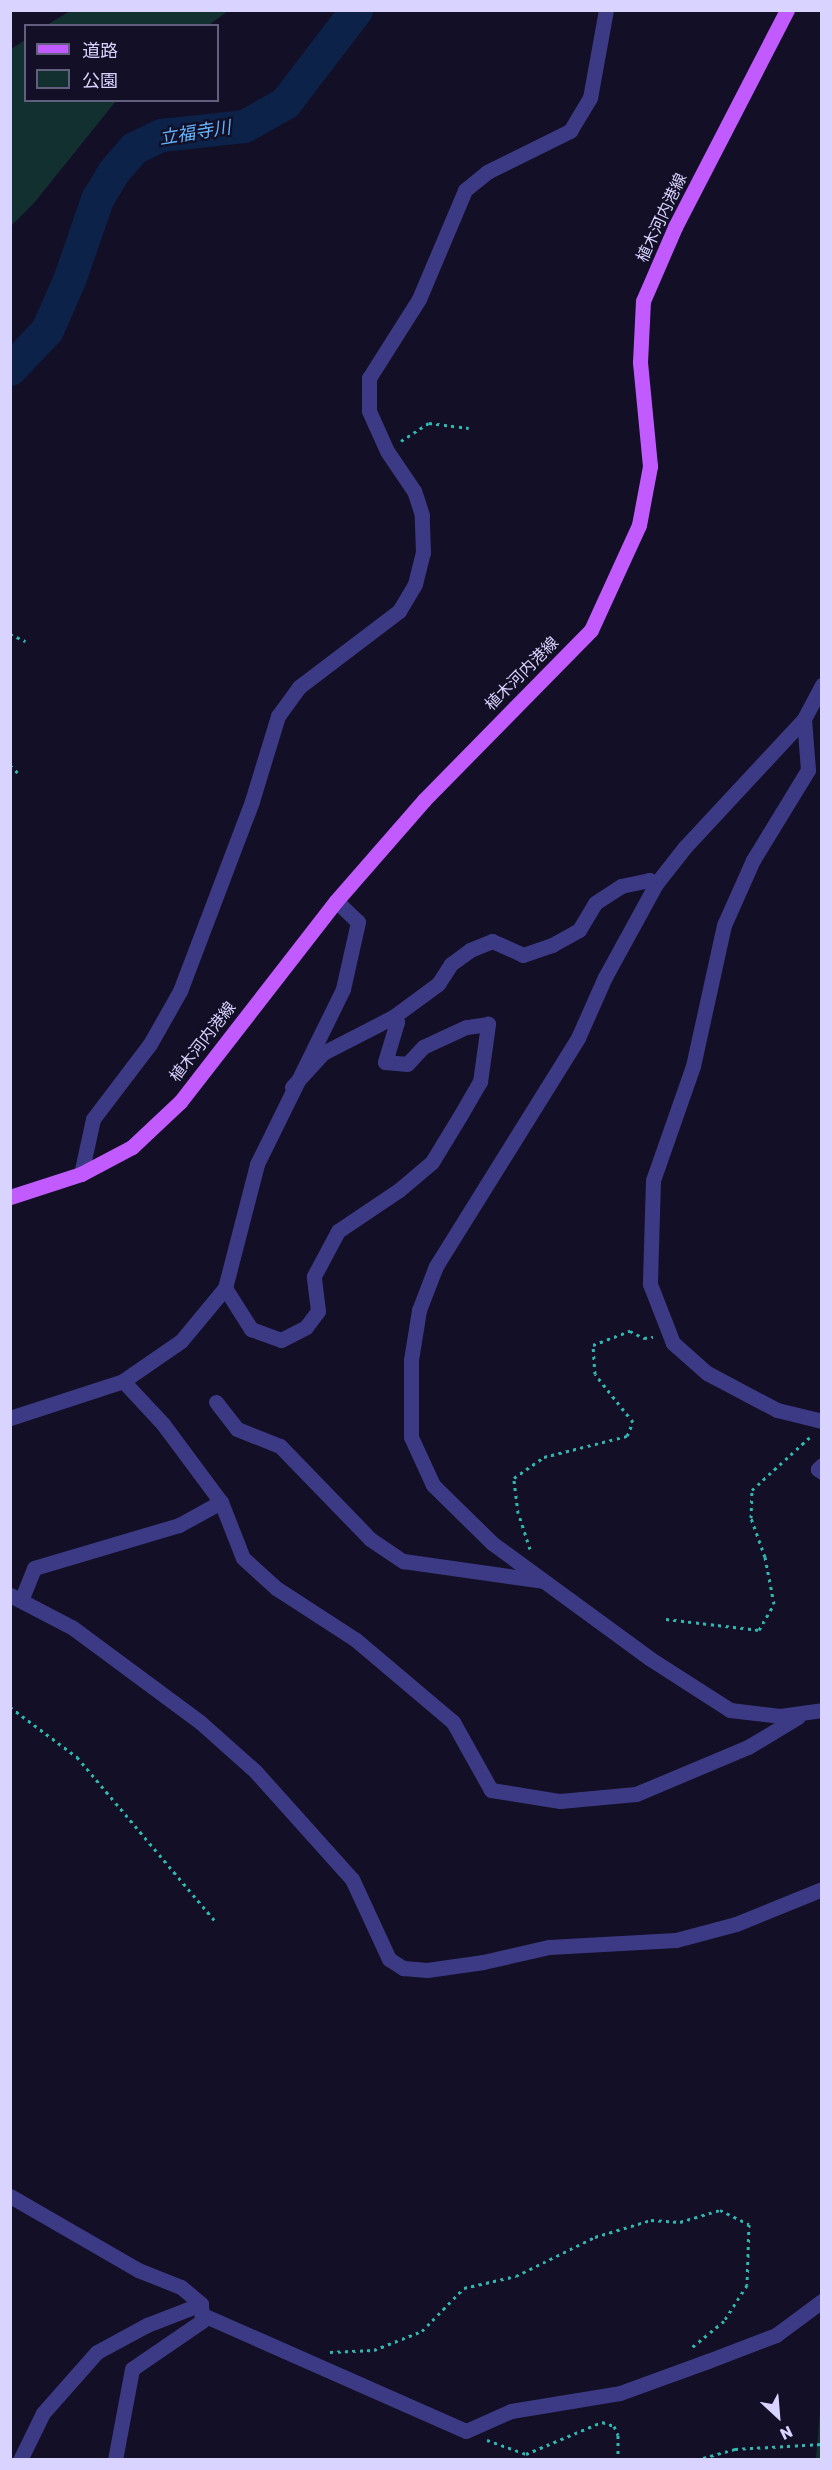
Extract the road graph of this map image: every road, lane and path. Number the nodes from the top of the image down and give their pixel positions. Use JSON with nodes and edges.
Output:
{"nodes":[{"id":1,"x":606,"y":10,"type":"edge"},
{"id":2,"x":787,"y":10,"type":"edge"},
{"id":3,"x":469,"y":428,"type":"dead end"},
{"id":4,"x":387,"y":451,"type":"junction"},
{"id":5,"x":10,"y":634,"type":"edge"},
{"id":6,"x":25,"y":641,"type":"dead end"},
{"id":7,"x":822,"y":685,"type":"edge"},
{"id":8,"x":804,"y":719,"type":"junction"},
{"id":9,"x":10,"y":765,"type":"edge"},
{"id":10,"x":20,"y":775,"type":"dead end"},
{"id":11,"x":656,"y":884,"type":"junction"},
{"id":12,"x":336,"y":901,"type":"junction"},
{"id":13,"x":393,"y":1017,"type":"junction"},
{"id":14,"x":292,"y":1087,"type":"junction"},
{"id":15,"x":81,"y":1174,"type":"junction"},
{"id":16,"x":10,"y":1197,"type":"edge"},
{"id":17,"x":225,"y":1287,"type":"junction"},
{"id":18,"x":670,"y":1336,"type":"junction"},
{"id":19,"x":123,"y":1381,"type":"junction"},
{"id":20,"x":216,"y":1402,"type":"dead end"},
{"id":21,"x":10,"y":1418,"type":"edge"},
{"id":22,"x":818,"y":1428,"type":"edge"},
{"id":23,"x":822,"y":1465,"type":"edge"},
{"id":24,"x":822,"y":1472,"type":"edge"},
{"id":25,"x":221,"y":1502,"type":"junction"},
{"id":26,"x":531,"y":1552,"type":"dead end"},
{"id":27,"x":543,"y":1581,"type":"junction"},
{"id":28,"x":16,"y":1597,"type":"edge"},
{"id":29,"x":666,"y":1619,"type":"dead end"},
{"id":30,"x":10,"y":1707,"type":"edge"},
{"id":31,"x":822,"y":1710,"type":"edge"},
{"id":32,"x":805,"y":1713,"type":"junction"},
{"id":33,"x":822,"y":1889,"type":"edge"},
{"id":34,"x":218,"y":1923,"type":"dead end"},
{"id":35,"x":10,"y":2196,"type":"edge"},
{"id":36,"x":822,"y":2301,"type":"edge"},
{"id":37,"x":202,"y":2310,"type":"junction"},
{"id":38,"x":688,"y":2351,"type":"dead end"},
{"id":39,"x":329,"y":2352,"type":"dead end"},
{"id":40,"x":466,"y":2431,"type":"junction"},
{"id":41,"x":822,"y":2444,"type":"edge"},
{"id":42,"x":20,"y":2460,"type":"edge"},
{"id":43,"x":115,"y":2460,"type":"edge"},
{"id":44,"x":618,"y":2460,"type":"edge"},
{"id":45,"x":696,"y":2460,"type":"edge"}],
"edges":[{"from":1,"to":4,"type":"street"},
{"from":2,"to":12,"type":"main road","name":"植木河内港線"},
{"from":3,"to":4,"type":"path"},
{"from":4,"to":15,"type":"street"},
{"from":5,"to":6,"type":"path"},
{"from":7,"to":8,"type":"street"},
{"from":8,"to":11,"type":"street"},
{"from":8,"to":18,"type":"street"},
{"from":9,"to":10,"type":"path"},
{"from":11,"to":13,"type":"street"},
{"from":11,"to":27,"type":"street"},
{"from":12,"to":14,"type":"street"},
{"from":12,"to":15,"type":"main road","name":"植木河内港線"},
{"from":13,"to":14,"type":"street"},
{"from":13,"to":17,"type":"street"},
{"from":14,"to":17,"type":"street"},
{"from":15,"to":16,"type":"main road","name":"植木河内港線"},
{"from":17,"to":19,"type":"street"},
{"from":18,"to":22,"type":"street"},
{"from":18,"to":26,"type":"path"},
{"from":19,"to":21,"type":"street"},
{"from":19,"to":25,"type":"street"},
{"from":20,"to":27,"type":"street"},
{"from":22,"to":29,"type":"path"},
{"from":23,"to":24,"type":"street"},
{"from":25,"to":28,"type":"street"},
{"from":25,"to":32,"type":"street"},
{"from":27,"to":32,"type":"street"},
{"from":28,"to":33,"type":"street"},
{"from":30,"to":34,"type":"path"},
{"from":31,"to":32,"type":"street"},
{"from":35,"to":37,"type":"street"},
{"from":36,"to":40,"type":"street"},
{"from":37,"to":40,"type":"street"},
{"from":37,"to":42,"type":"street"},
{"from":37,"to":43,"type":"street"},
{"from":38,"to":39,"type":"path"},
{"from":40,"to":44,"type":"path"},
{"from":41,"to":45,"type":"path"}]}
